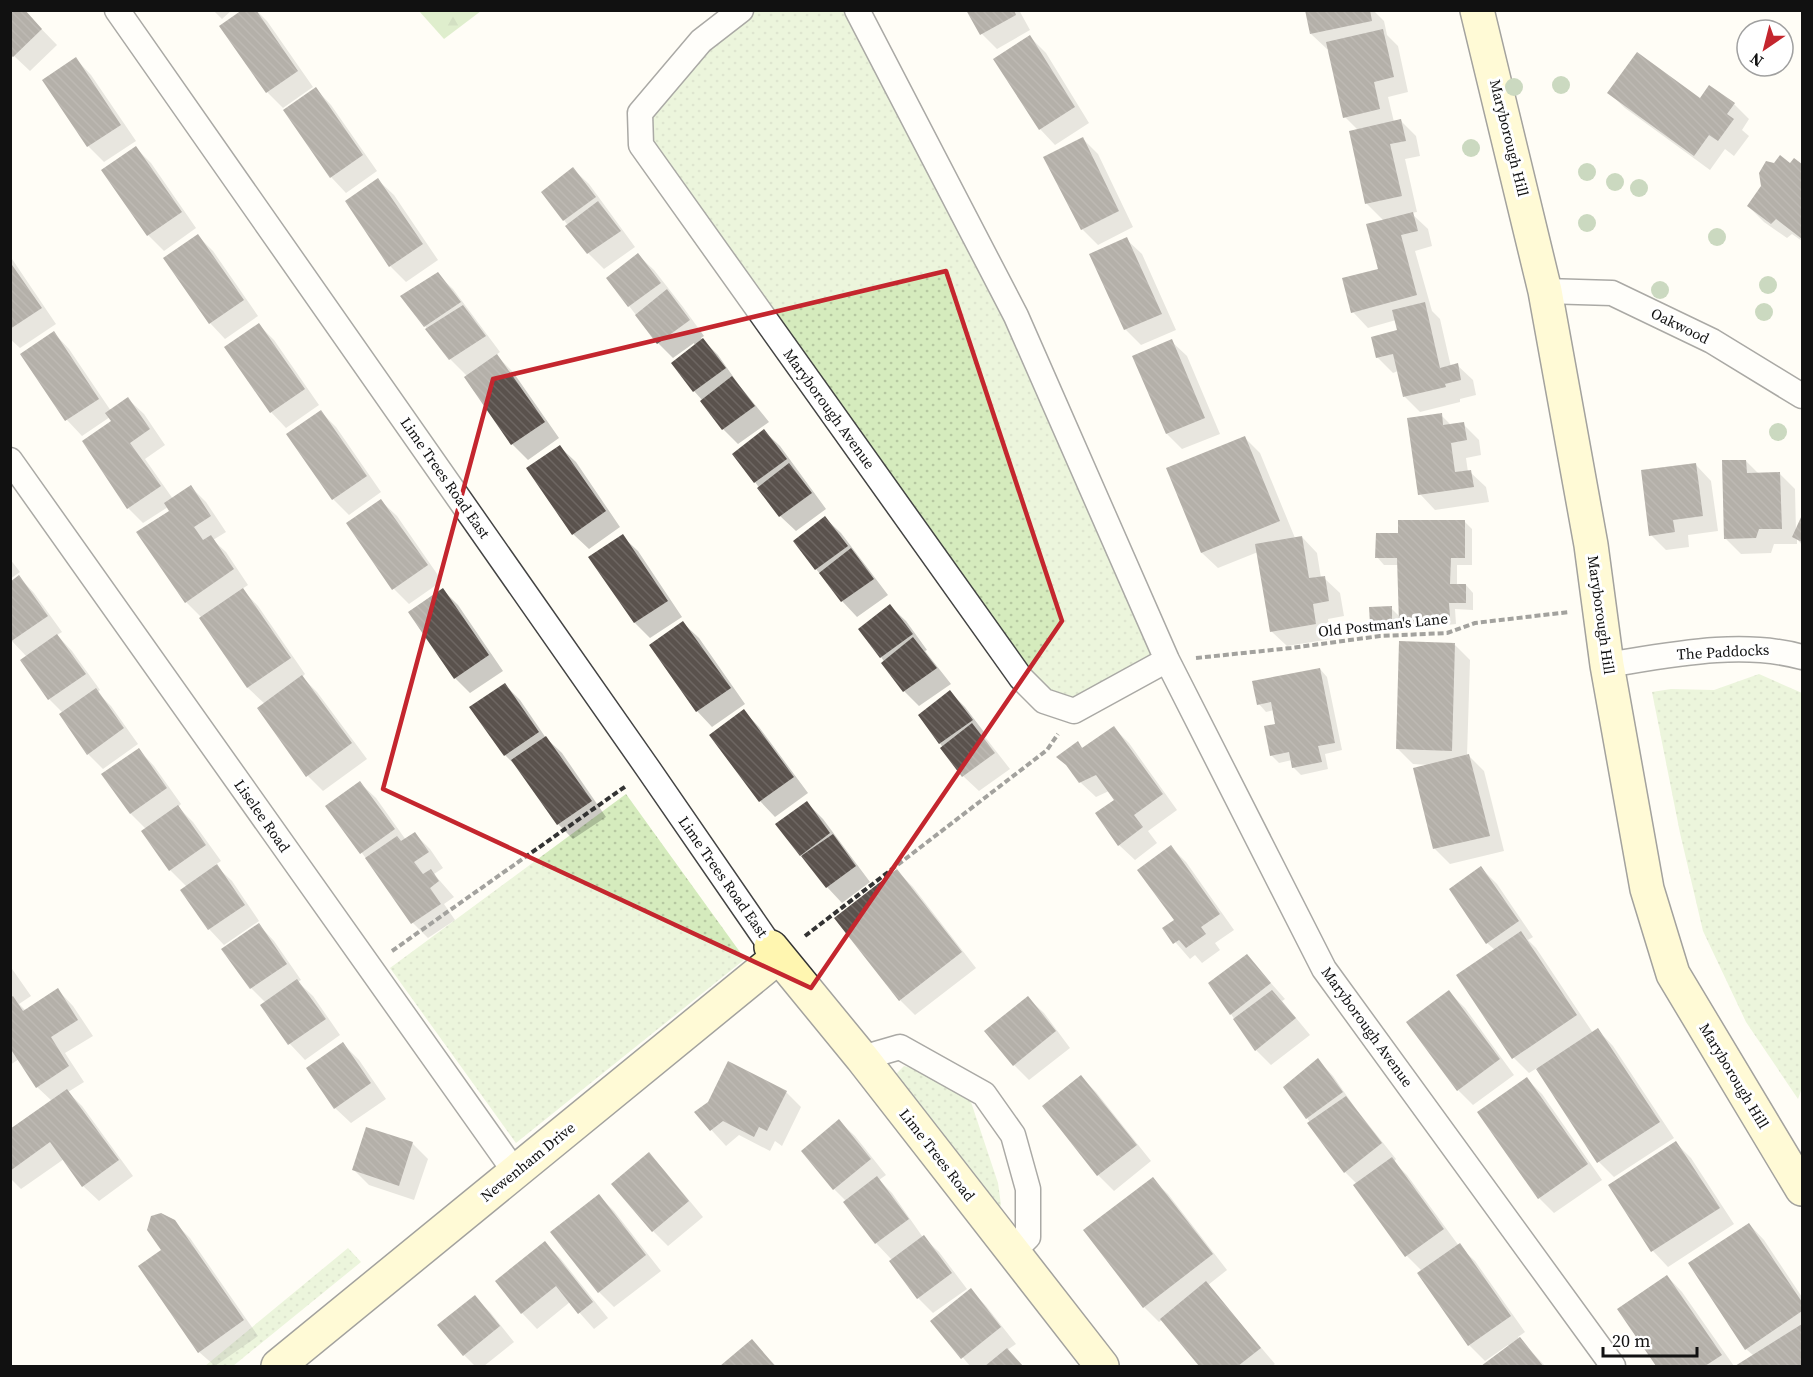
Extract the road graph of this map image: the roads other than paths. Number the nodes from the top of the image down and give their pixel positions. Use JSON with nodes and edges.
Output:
{"nodes":[{"id":1,"x":117,"y":10,"type":"edge"},
{"id":2,"x":741,"y":10,"type":"edge"},
{"id":3,"x":857,"y":10,"type":"edge"},
{"id":4,"x":1477,"y":10,"type":"edge"},
{"id":5,"x":1545,"y":291,"type":"junction"},
{"id":6,"x":1803,"y":396,"type":"edge"},
{"id":7,"x":10,"y":460,"type":"edge"},
{"id":8,"x":1803,"y":657,"type":"edge"},
{"id":9,"x":1167,"y":660,"type":"junction"},
{"id":10,"x":1607,"y":664,"type":"junction"},
{"id":11,"x":774,"y":952,"type":"junction"},
{"id":12,"x":862,"y":1058,"type":"junction"},
{"id":13,"x":515,"y":1172,"type":"junction"},
{"id":14,"x":1803,"y":1189,"type":"edge"},
{"id":15,"x":1013,"y":1252,"type":"junction"},
{"id":16,"x":278,"y":1366,"type":"edge"},
{"id":17,"x":1102,"y":1366,"type":"edge"},
{"id":18,"x":1613,"y":1366,"type":"edge"}],
"edges":[{"from":1,"to":11,"type":"street","name":"Lime Trees Road East"},
{"from":2,"to":9,"type":"street","name":"Maryborough Avenue"},
{"from":3,"to":9,"type":"street","name":"Maryborough Avenue"},
{"from":4,"to":5,"type":"street","name":"Maryborough Hill"},
{"from":5,"to":6,"type":"street","name":"Oakwood"},
{"from":5,"to":10,"type":"street","name":"Maryborough Hill"},
{"from":7,"to":13,"type":"street","name":"Liselee Road"},
{"from":8,"to":10,"type":"street","name":"The Paddocks"},
{"from":9,"to":18,"type":"street","name":"Maryborough Avenue"},
{"from":10,"to":14,"type":"street","name":"Maryborough Hill"},
{"from":11,"to":12,"type":"street","name":"Lime Trees Road"},
{"from":11,"to":13,"type":"street","name":"Newenham Drive"},
{"from":12,"to":15,"type":"street","name":"Lime Trees Road"},
{"from":12,"to":15,"type":"street"},
{"from":13,"to":16,"type":"street","name":"Newenham Drive"},
{"from":15,"to":17,"type":"street","name":"Lime Trees Road"}]}
